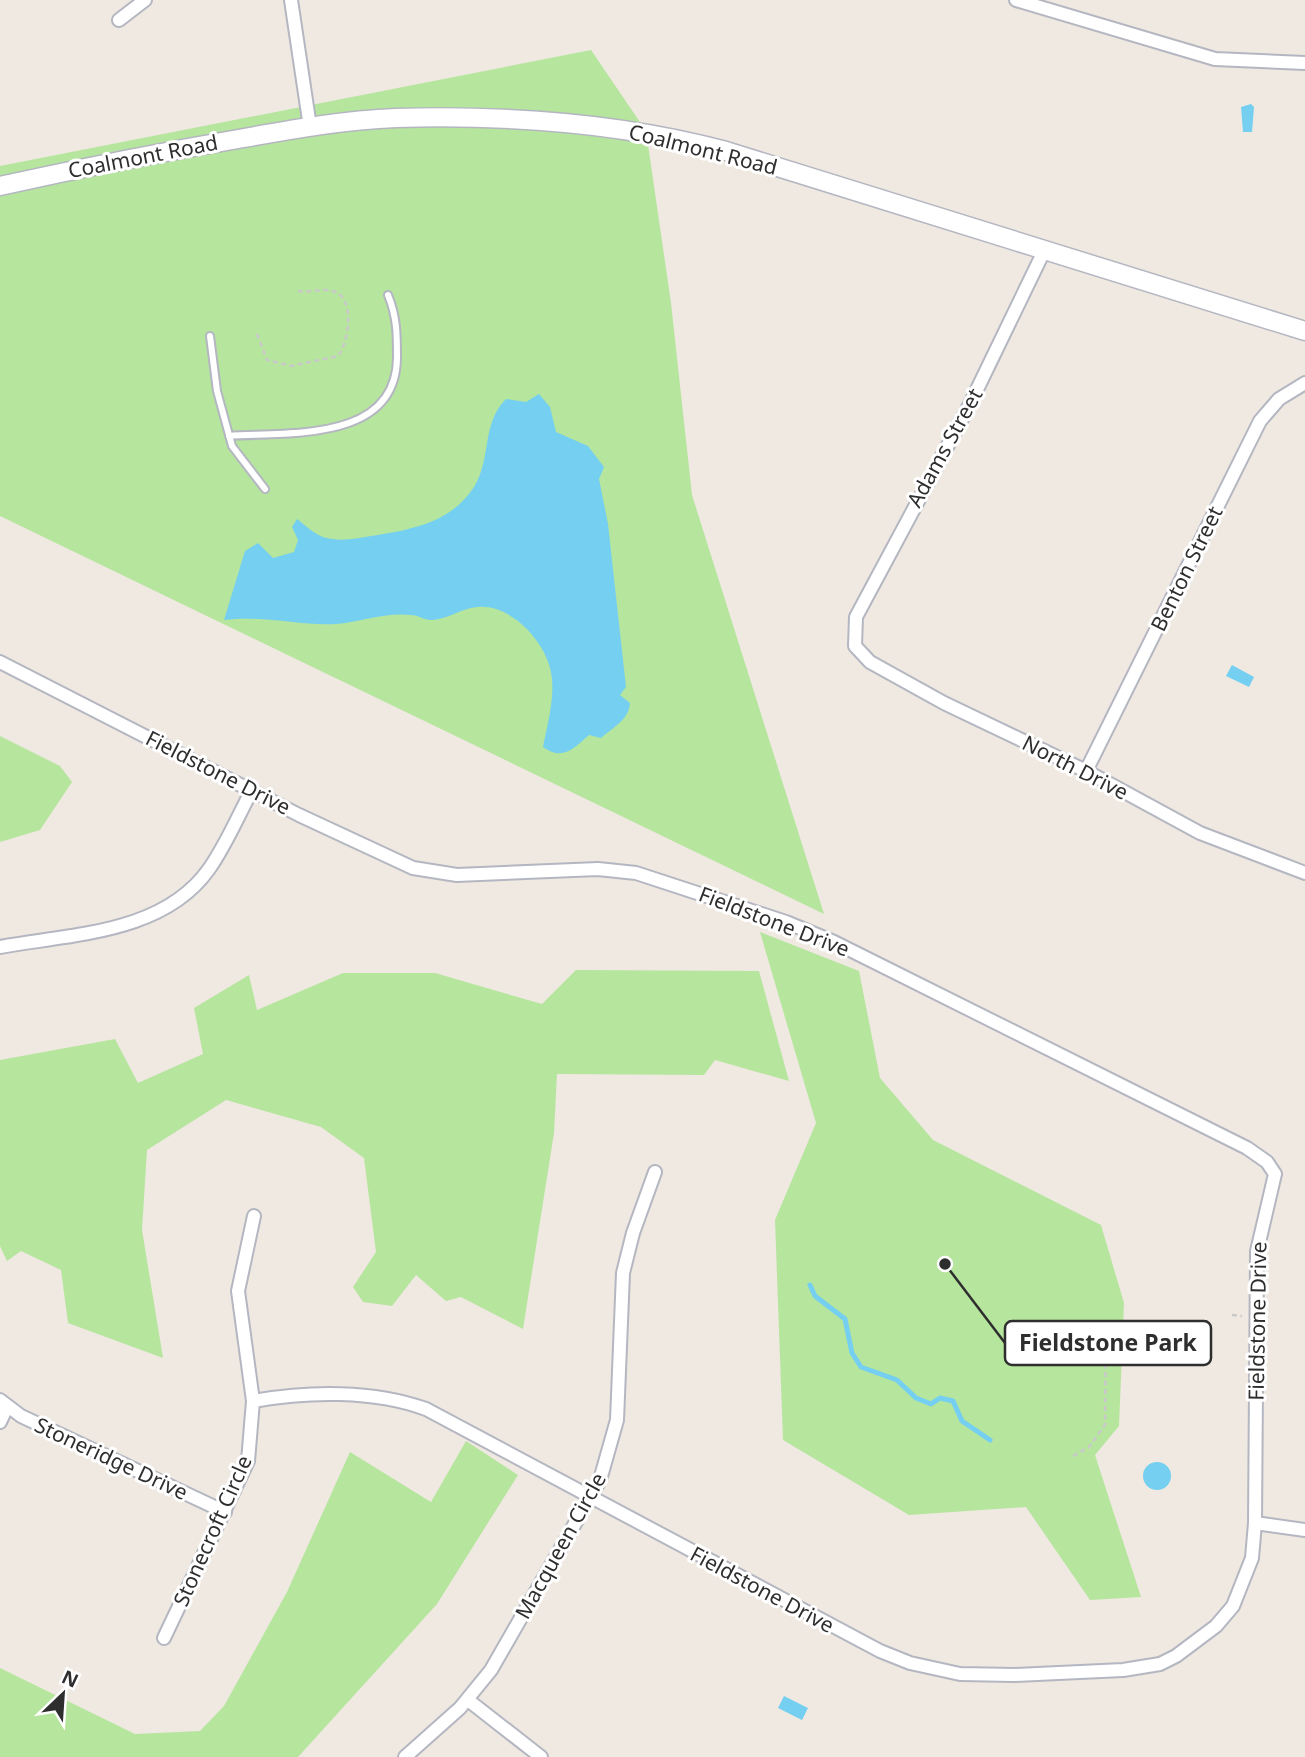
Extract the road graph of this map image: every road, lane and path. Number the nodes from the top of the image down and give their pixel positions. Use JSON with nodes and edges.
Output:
{"nodes":[{"id":1,"x":145,"y":0,"type":"edge"},
{"id":2,"x":290,"y":0,"type":"edge"},
{"id":3,"x":1016,"y":0,"type":"edge"},
{"id":4,"x":119,"y":20,"type":"dead end"},
{"id":5,"x":1305,"y":63,"type":"edge"},
{"id":6,"x":310,"y":127,"type":"junction"},
{"id":7,"x":0,"y":186,"type":"edge"},
{"id":8,"x":1044,"y":251,"type":"junction"},
{"id":9,"x":298,"y":290,"type":"dead end"},
{"id":10,"x":388,"y":295,"type":"dead end"},
{"id":11,"x":1305,"y":331,"type":"edge"},
{"id":12,"x":257,"y":334,"type":"dead end"},
{"id":13,"x":210,"y":336,"type":"dead end"},
{"id":14,"x":1305,"y":383,"type":"edge"},
{"id":15,"x":229,"y":436,"type":"junction"},
{"id":16,"x":265,"y":489,"type":"dead end"},
{"id":17,"x":855,"y":646,"type":"joint"},
{"id":18,"x":0,"y":662,"type":"edge"},
{"id":19,"x":1086,"y":771,"type":"junction"},
{"id":20,"x":252,"y":790,"type":"junction"},
{"id":21,"x":1305,"y":873,"type":"edge"},
{"id":22,"x":0,"y":947,"type":"edge"},
{"id":23,"x":654,"y":1172,"type":"dead end"},
{"id":24,"x":254,"y":1216,"type":"dead end"},
{"id":25,"x":1232,"y":1315,"type":"dead end"},
{"id":26,"x":1245,"y":1316,"type":"dead end"},
{"id":27,"x":1106,"y":1322,"type":"dead end"},
{"id":28,"x":253,"y":1401,"type":"junction"},
{"id":29,"x":4,"y":1404,"type":"edge"},
{"id":30,"x":0,"y":1422,"type":"edge"},
{"id":31,"x":1073,"y":1456,"type":"dead end"},
{"id":32,"x":590,"y":1498,"type":"junction"},
{"id":33,"x":225,"y":1513,"type":"junction"},
{"id":34,"x":1255,"y":1523,"type":"junction"},
{"id":35,"x":1305,"y":1530,"type":"edge"},
{"id":36,"x":164,"y":1638,"type":"dead end"},
{"id":37,"x":468,"y":1700,"type":"junction"},
{"id":38,"x":405,"y":1757,"type":"edge"},
{"id":39,"x":541,"y":1757,"type":"edge"}],
"edges":[{"from":1,"to":4,"type":"street"},
{"from":2,"to":6,"type":"street"},
{"from":3,"to":5,"type":"street"},
{"from":6,"to":7,"type":"street","name":"Coalmont Road"},
{"from":6,"to":8,"type":"street","name":"Coalmont Road"},
{"from":8,"to":11,"type":"street","name":"Coalmont Road"},
{"from":8,"to":17,"type":"street","name":"Adams Street"},
{"from":9,"to":12,"type":"path"},
{"from":10,"to":15,"type":"lane"},
{"from":13,"to":15,"type":"lane"},
{"from":14,"to":19,"type":"street","name":"Benton Street"},
{"from":15,"to":16,"type":"lane"},
{"from":17,"to":19,"type":"street","name":"North Drive"},
{"from":18,"to":20,"type":"street","name":"Fieldstone Drive"},
{"from":19,"to":21,"type":"street","name":"North Drive"},
{"from":20,"to":22,"type":"street"},
{"from":20,"to":34,"type":"street","name":"Fieldstone Drive"},
{"from":23,"to":32,"type":"street","name":"Macqueen Circle"},
{"from":24,"to":28,"type":"street","name":"Stonecroft Circle"},
{"from":25,"to":26,"type":"path"},
{"from":27,"to":31,"type":"path"},
{"from":28,"to":32,"type":"street","name":"Fieldstone Drive"},
{"from":28,"to":33,"type":"street","name":"Stonecroft Circle"},
{"from":29,"to":30,"type":"street"},
{"from":29,"to":33,"type":"street","name":"Stoneridge Drive"},
{"from":32,"to":34,"type":"street","name":"Fieldstone Drive"},
{"from":32,"to":37,"type":"street","name":"Macqueen Circle"},
{"from":33,"to":36,"type":"street","name":"Stonecroft Circle"},
{"from":34,"to":35,"type":"street"},
{"from":37,"to":38,"type":"street","name":"Macqueen Circle"},
{"from":37,"to":39,"type":"street"}]}
